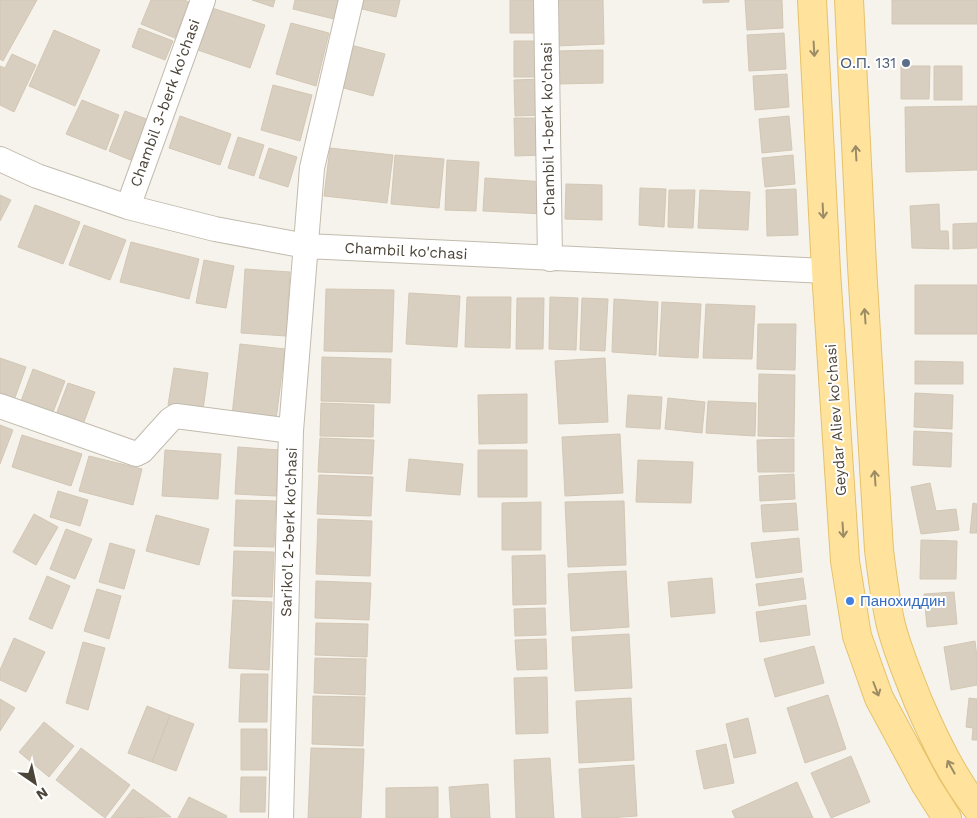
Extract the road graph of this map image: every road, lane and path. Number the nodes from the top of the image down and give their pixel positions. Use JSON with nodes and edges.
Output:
{"nodes":[{"id":1,"x":203,"y":0,"type":"edge"},
{"id":2,"x":351,"y":0,"type":"edge"},
{"id":3,"x":546,"y":0,"type":"edge"},
{"id":4,"x":812,"y":0,"type":"edge"},
{"id":5,"x":849,"y":0,"type":"edge"},
{"id":6,"x":0,"y":159,"type":"edge"},
{"id":7,"x":128,"y":206,"type":"junction"},
{"id":8,"x":306,"y":246,"type":"junction"},
{"id":9,"x":550,"y":258,"type":"junction"},
{"id":10,"x":862,"y":266,"type":"junction"},
{"id":11,"x":826,"y":271,"type":"junction"},
{"id":12,"x":0,"y":406,"type":"edge"},
{"id":13,"x":291,"y":431,"type":"junction"},
{"id":14,"x":977,"y":808,"type":"edge"},
{"id":15,"x":281,"y":818,"type":"edge"},
{"id":16,"x":947,"y":818,"type":"edge"}],
"edges":[{"from":1,"to":7,"type":"street","name":"Chambil 3-berk ko'chasi"},
{"from":2,"to":8,"type":"street","name":"Sariko'l 2-berk ko'chasi"},
{"from":3,"to":9,"type":"street","name":"Chambil 1-berk ko'chasi"},
{"from":4,"to":11,"type":"main road","name":"Geydar Aliev ko'chasi","one_way":true},
{"from":10,"to":5,"type":"main road","one_way":true},
{"from":6,"to":7,"type":"street","name":"Chambil ko'chasi"},
{"from":7,"to":8,"type":"street","name":"Chambil ko'chasi"},
{"from":8,"to":9,"type":"street","name":"Chambil ko'chasi"},
{"from":8,"to":13,"type":"street","name":"Sariko'l 2-berk ko'chasi"},
{"from":9,"to":11,"type":"street","name":"Chambil ko'chasi"},
{"from":10,"to":11,"type":"main road"},
{"from":14,"to":10,"type":"main road","one_way":true},
{"from":11,"to":16,"type":"main road","name":"Geydar Aliev ko'chasi","one_way":true},
{"from":12,"to":13,"type":"street"},
{"from":13,"to":15,"type":"street","name":"Sariko'l 2-berk ko'chasi"}]}
